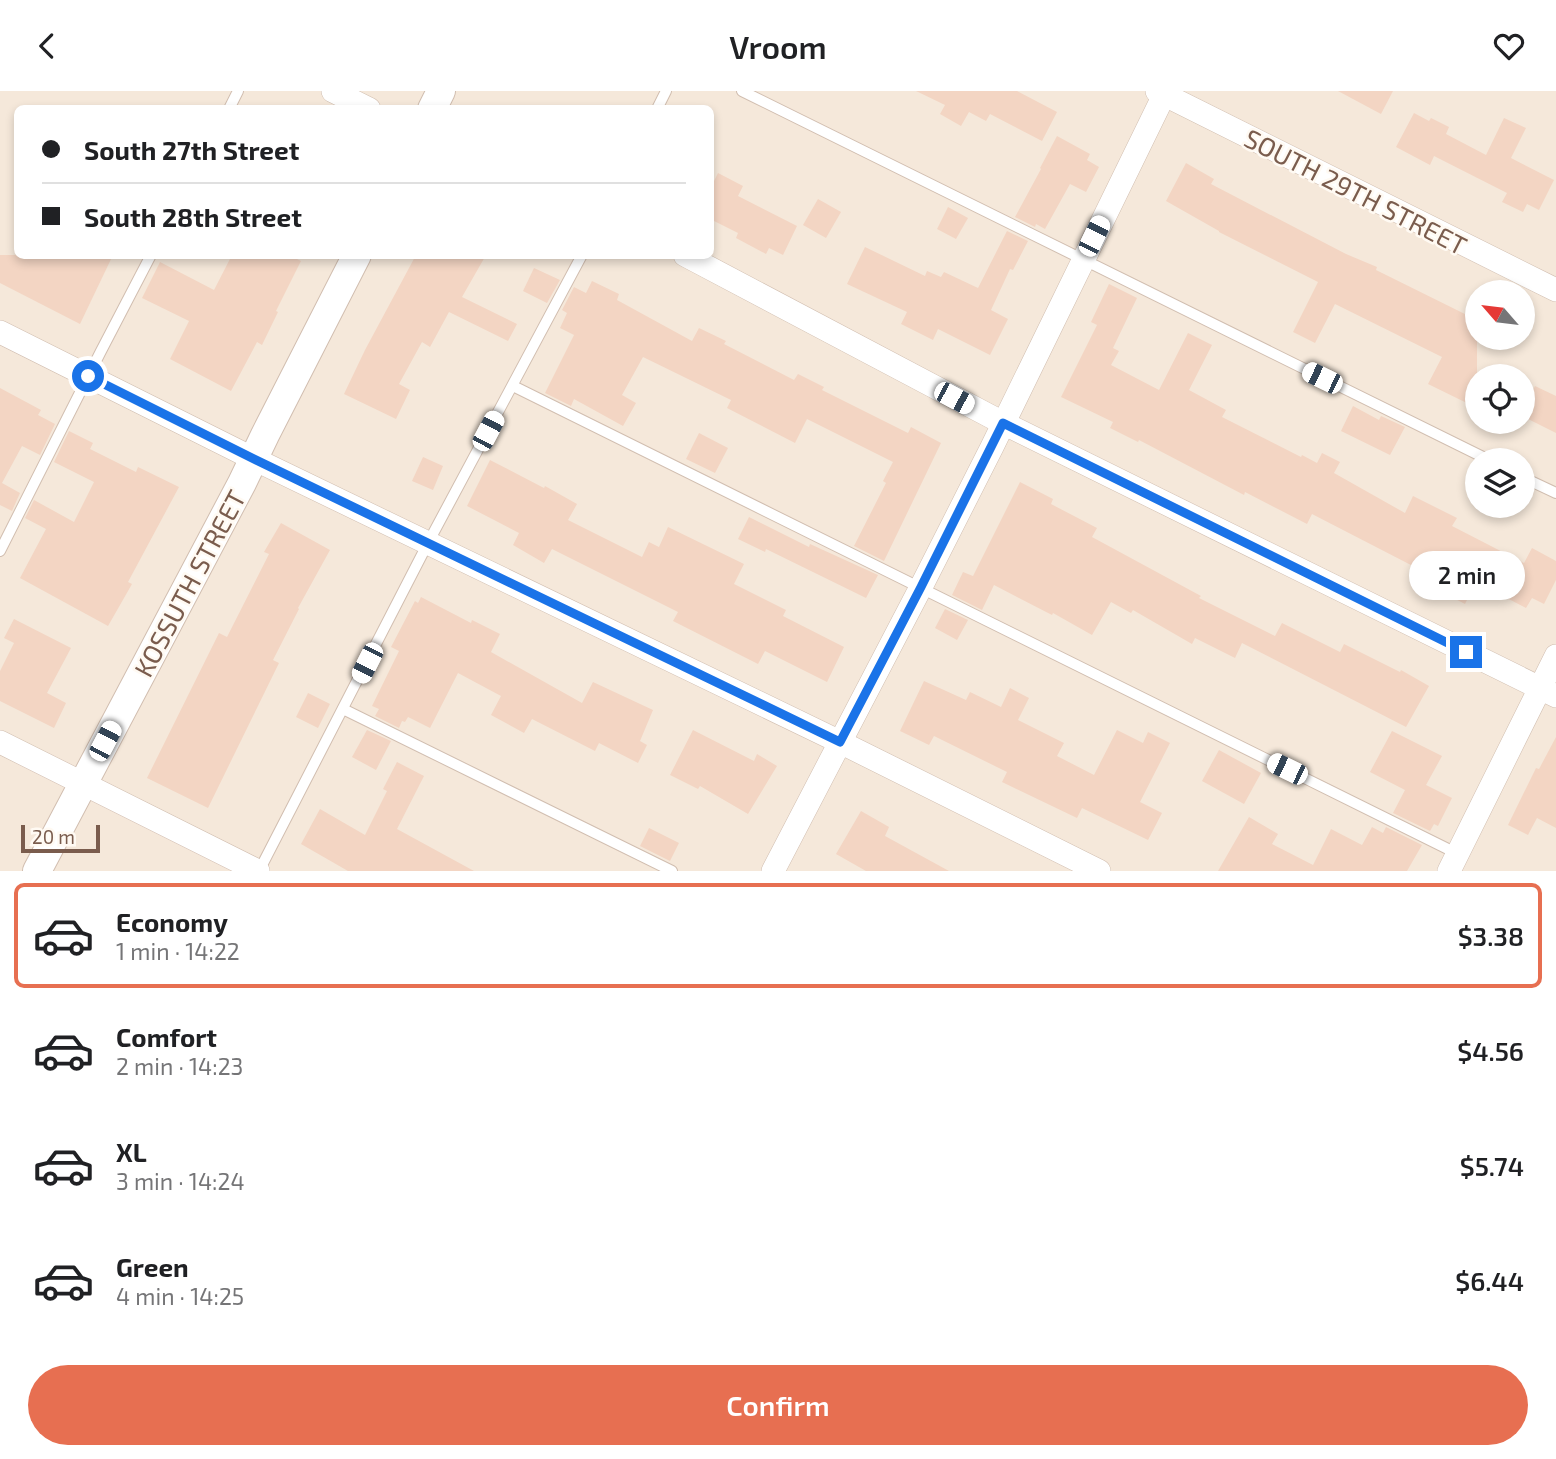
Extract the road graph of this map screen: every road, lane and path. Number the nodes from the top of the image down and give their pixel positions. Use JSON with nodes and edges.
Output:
{"nodes":[{"id":1,"x":332,"y":91,"type":"edge"},
{"id":2,"x":742,"y":91,"type":"edge"},
{"id":3,"x":1162,"y":92,"type":"edge"},
{"id":4,"x":361,"y":105,"type":"edge"},
{"id":5,"x":149,"y":259,"type":"edge"},
{"id":6,"x":355,"y":259,"type":"edge"},
{"id":7,"x":580,"y":259,"type":"edge"},
{"id":8,"x":693,"y":259,"type":"edge"},
{"id":9,"x":1083,"y":260,"type":"junction"},
{"id":10,"x":1556,"y":290,"type":"edge"},
{"id":11,"x":0,"y":332,"type":"edge"},
{"id":12,"x":88,"y":376,"type":"junction"},
{"id":13,"x":513,"y":386,"type":"junction"},
{"id":14,"x":1003,"y":423,"type":"junction"},
{"id":15,"x":1465,"y":448,"type":"edge"},
{"id":16,"x":254,"y":459,"type":"junction"},
{"id":17,"x":1535,"y":483,"type":"edge"},
{"id":18,"x":1556,"y":493,"type":"edge"},
{"id":19,"x":428,"y":543,"type":"junction"},
{"id":20,"x":1,"y":545,"type":"edge"},
{"id":21,"x":921,"y":587,"type":"junction"},
{"id":22,"x":1556,"y":656,"type":"edge"},
{"id":23,"x":1548,"y":692,"type":"edge"},
{"id":24,"x":343,"y":709,"type":"junction"},
{"id":25,"x":0,"y":742,"type":"edge"},
{"id":26,"x":840,"y":742,"type":"junction"},
{"id":27,"x":83,"y":783,"type":"junction"},
{"id":28,"x":1453,"y":862,"type":"edge"},
{"id":29,"x":37,"y":871,"type":"edge"},
{"id":30,"x":259,"y":871,"type":"edge"},
{"id":31,"x":673,"y":871,"type":"edge"},
{"id":32,"x":774,"y":871,"type":"edge"},
{"id":33,"x":1099,"y":871,"type":"edge"}],
"edges":[{"from":1,"to":4,"type":"street"},
{"from":2,"to":9,"type":"lane"},
{"from":3,"to":9,"type":"street"},
{"from":3,"to":10,"type":"street","name":"SOUTH 29TH STREET"},
{"from":5,"to":12,"type":"lane"},
{"from":6,"to":16,"type":"street","name":"KOSSUTH STREET"},
{"from":7,"to":13,"type":"lane"},
{"from":8,"to":14,"type":"street"},
{"from":9,"to":14,"type":"street"},
{"from":9,"to":15,"type":"lane"},
{"from":11,"to":12,"type":"street"},
{"from":12,"to":16,"type":"street"},
{"from":12,"to":20,"type":"lane"},
{"from":13,"to":19,"type":"lane"},
{"from":13,"to":21,"type":"lane"},
{"from":14,"to":21,"type":"street"},
{"from":14,"to":23,"type":"street"},
{"from":16,"to":19,"type":"street"},
{"from":16,"to":27,"type":"street","name":"KOSSUTH STREET"},
{"from":17,"to":18,"type":"lane"},
{"from":19,"to":24,"type":"lane"},
{"from":19,"to":26,"type":"street"},
{"from":21,"to":26,"type":"street"},
{"from":21,"to":28,"type":"lane"},
{"from":22,"to":23,"type":"street"},
{"from":23,"to":28,"type":"street"},
{"from":24,"to":30,"type":"lane"},
{"from":24,"to":31,"type":"lane"},
{"from":25,"to":27,"type":"street"},
{"from":26,"to":32,"type":"street"},
{"from":26,"to":33,"type":"street"},
{"from":27,"to":29,"type":"street","name":"KOSSUTH STREET"},
{"from":27,"to":30,"type":"street"}]}
